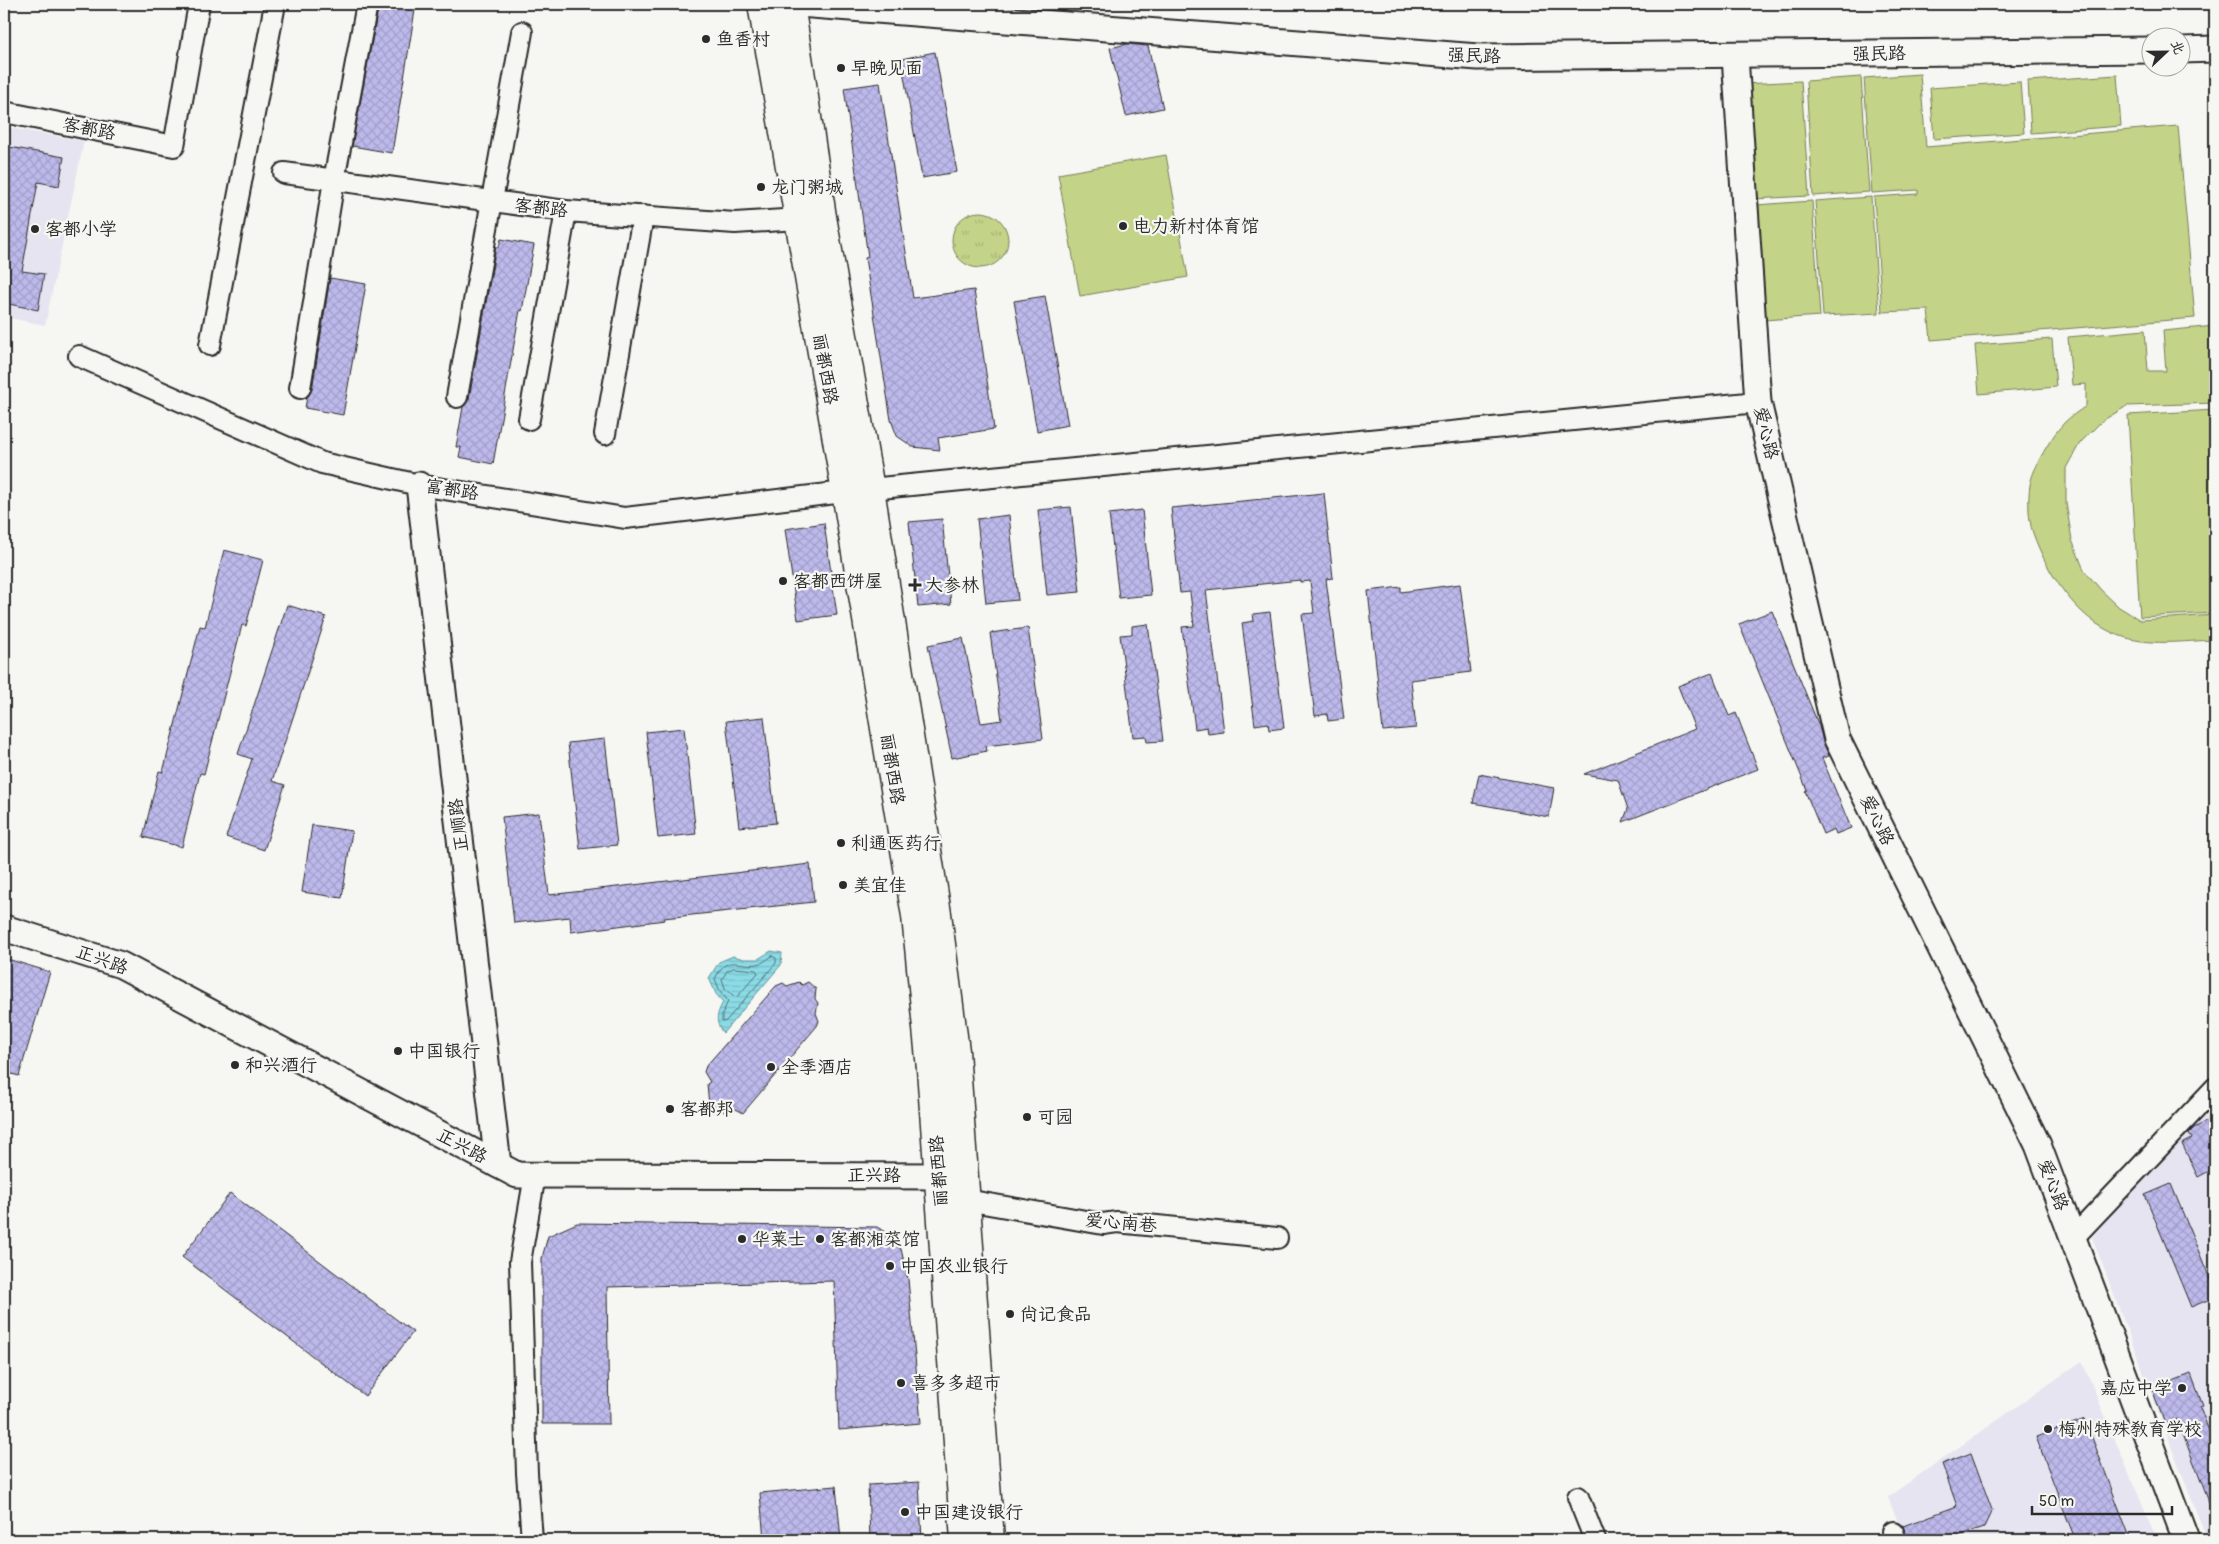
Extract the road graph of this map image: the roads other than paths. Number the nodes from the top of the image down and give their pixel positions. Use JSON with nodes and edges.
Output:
{"nodes":[{"id":1,"x":199,"y":4,"type":"edge"},
{"id":2,"x":275,"y":4,"type":"edge"},
{"id":3,"x":367,"y":4,"type":"edge"},
{"id":4,"x":762,"y":4,"type":"edge"},
{"id":5,"x":790,"y":4,"type":"edge"},
{"id":6,"x":799,"y":4,"type":"edge"},
{"id":7,"x":522,"y":32,"type":"dead end"},
{"id":8,"x":2215,"y":49,"type":"edge"},
{"id":9,"x":2142,"y":50,"type":"edge"},
{"id":10,"x":2192,"y":50,"type":"edge"},
{"id":11,"x":1735,"y":56,"type":"junction"},
{"id":12,"x":4,"y":112,"type":"edge"},
{"id":13,"x":284,"y":173,"type":"dead end"},
{"id":14,"x":334,"y":180,"type":"junction"},
{"id":15,"x":492,"y":202,"type":"junction"},
{"id":16,"x":566,"y":211,"type":"junction"},
{"id":17,"x":643,"y":216,"type":"junction"},
{"id":18,"x":799,"y":219,"type":"junction"},
{"id":19,"x":210,"y":345,"type":"dead end"},
{"id":20,"x":79,"y":356,"type":"dead end"},
{"id":21,"x":300,"y":388,"type":"dead end"},
{"id":22,"x":457,"y":397,"type":"dead end"},
{"id":23,"x":1758,"y":402,"type":"junction"},
{"id":24,"x":529,"y":419,"type":"dead end"},
{"id":25,"x":605,"y":434,"type":"dead end"},
{"id":26,"x":419,"y":485,"type":"junction"},
{"id":27,"x":858,"y":491,"type":"junction"},
{"id":28,"x":4,"y":928,"type":"edge"},
{"id":29,"x":2215,"y":1088,"type":"edge"},
{"id":30,"x":498,"y":1165,"type":"junction"},
{"id":31,"x":535,"y":1175,"type":"junction"},
{"id":32,"x":956,"y":1184,"type":"junction"},
{"id":33,"x":1277,"y":1238,"type":"dead end"},
{"id":34,"x":2073,"y":1238,"type":"junction"},
{"id":35,"x":1578,"y":1497,"type":"dead end"},
{"id":36,"x":532,"y":1540,"type":"edge"},
{"id":37,"x":965,"y":1540,"type":"edge"},
{"id":38,"x":990,"y":1540,"type":"edge"},
{"id":39,"x":1595,"y":1540,"type":"edge"},
{"id":40,"x":2186,"y":1540,"type":"edge"}],
"edges":[{"from":1,"to":12,"type":"street","name":"客都路"},
{"from":2,"to":19,"type":"street"},
{"from":3,"to":14,"type":"street"},
{"from":4,"to":18,"type":"main road","name":"丽都西路"},
{"from":5,"to":27,"type":"main road","name":"丽都西路"},
{"from":6,"to":11,"type":"street","name":"强民路"},
{"from":7,"to":15,"type":"street"},
{"from":8,"to":10,"type":"street"},
{"from":9,"to":11,"type":"street","name":"强民路"},
{"from":11,"to":23,"type":"street","name":"爱心路"},
{"from":13,"to":14,"type":"street","name":"客都路"},
{"from":14,"to":15,"type":"street","name":"客都路"},
{"from":14,"to":21,"type":"street"},
{"from":15,"to":16,"type":"street","name":"客都路"},
{"from":15,"to":22,"type":"street"},
{"from":16,"to":17,"type":"street","name":"客都路"},
{"from":16,"to":24,"type":"street"},
{"from":17,"to":18,"type":"street","name":"客都路"},
{"from":17,"to":25,"type":"street"},
{"from":18,"to":27,"type":"main road","name":"丽都西路"},
{"from":20,"to":26,"type":"street","name":"富都路"},
{"from":23,"to":27,"type":"street","name":"富都路"},
{"from":23,"to":34,"type":"street","name":"爱心路"},
{"from":26,"to":27,"type":"street","name":"富都路"},
{"from":26,"to":30,"type":"street","name":"正顺路"},
{"from":27,"to":32,"type":"main road","name":"丽都西路"},
{"from":28,"to":30,"type":"street","name":"正兴路"},
{"from":29,"to":34,"type":"street"},
{"from":30,"to":31,"type":"street","name":"正兴路"},
{"from":31,"to":32,"type":"street","name":"正兴路"},
{"from":31,"to":36,"type":"street"},
{"from":32,"to":33,"type":"street","name":"爱心南巷"},
{"from":32,"to":37,"type":"main road","name":"丽都西路"},
{"from":32,"to":38,"type":"main road","name":"丽都西路"},
{"from":34,"to":40,"type":"street","name":"爱心路"},
{"from":35,"to":39,"type":"street"}]}
